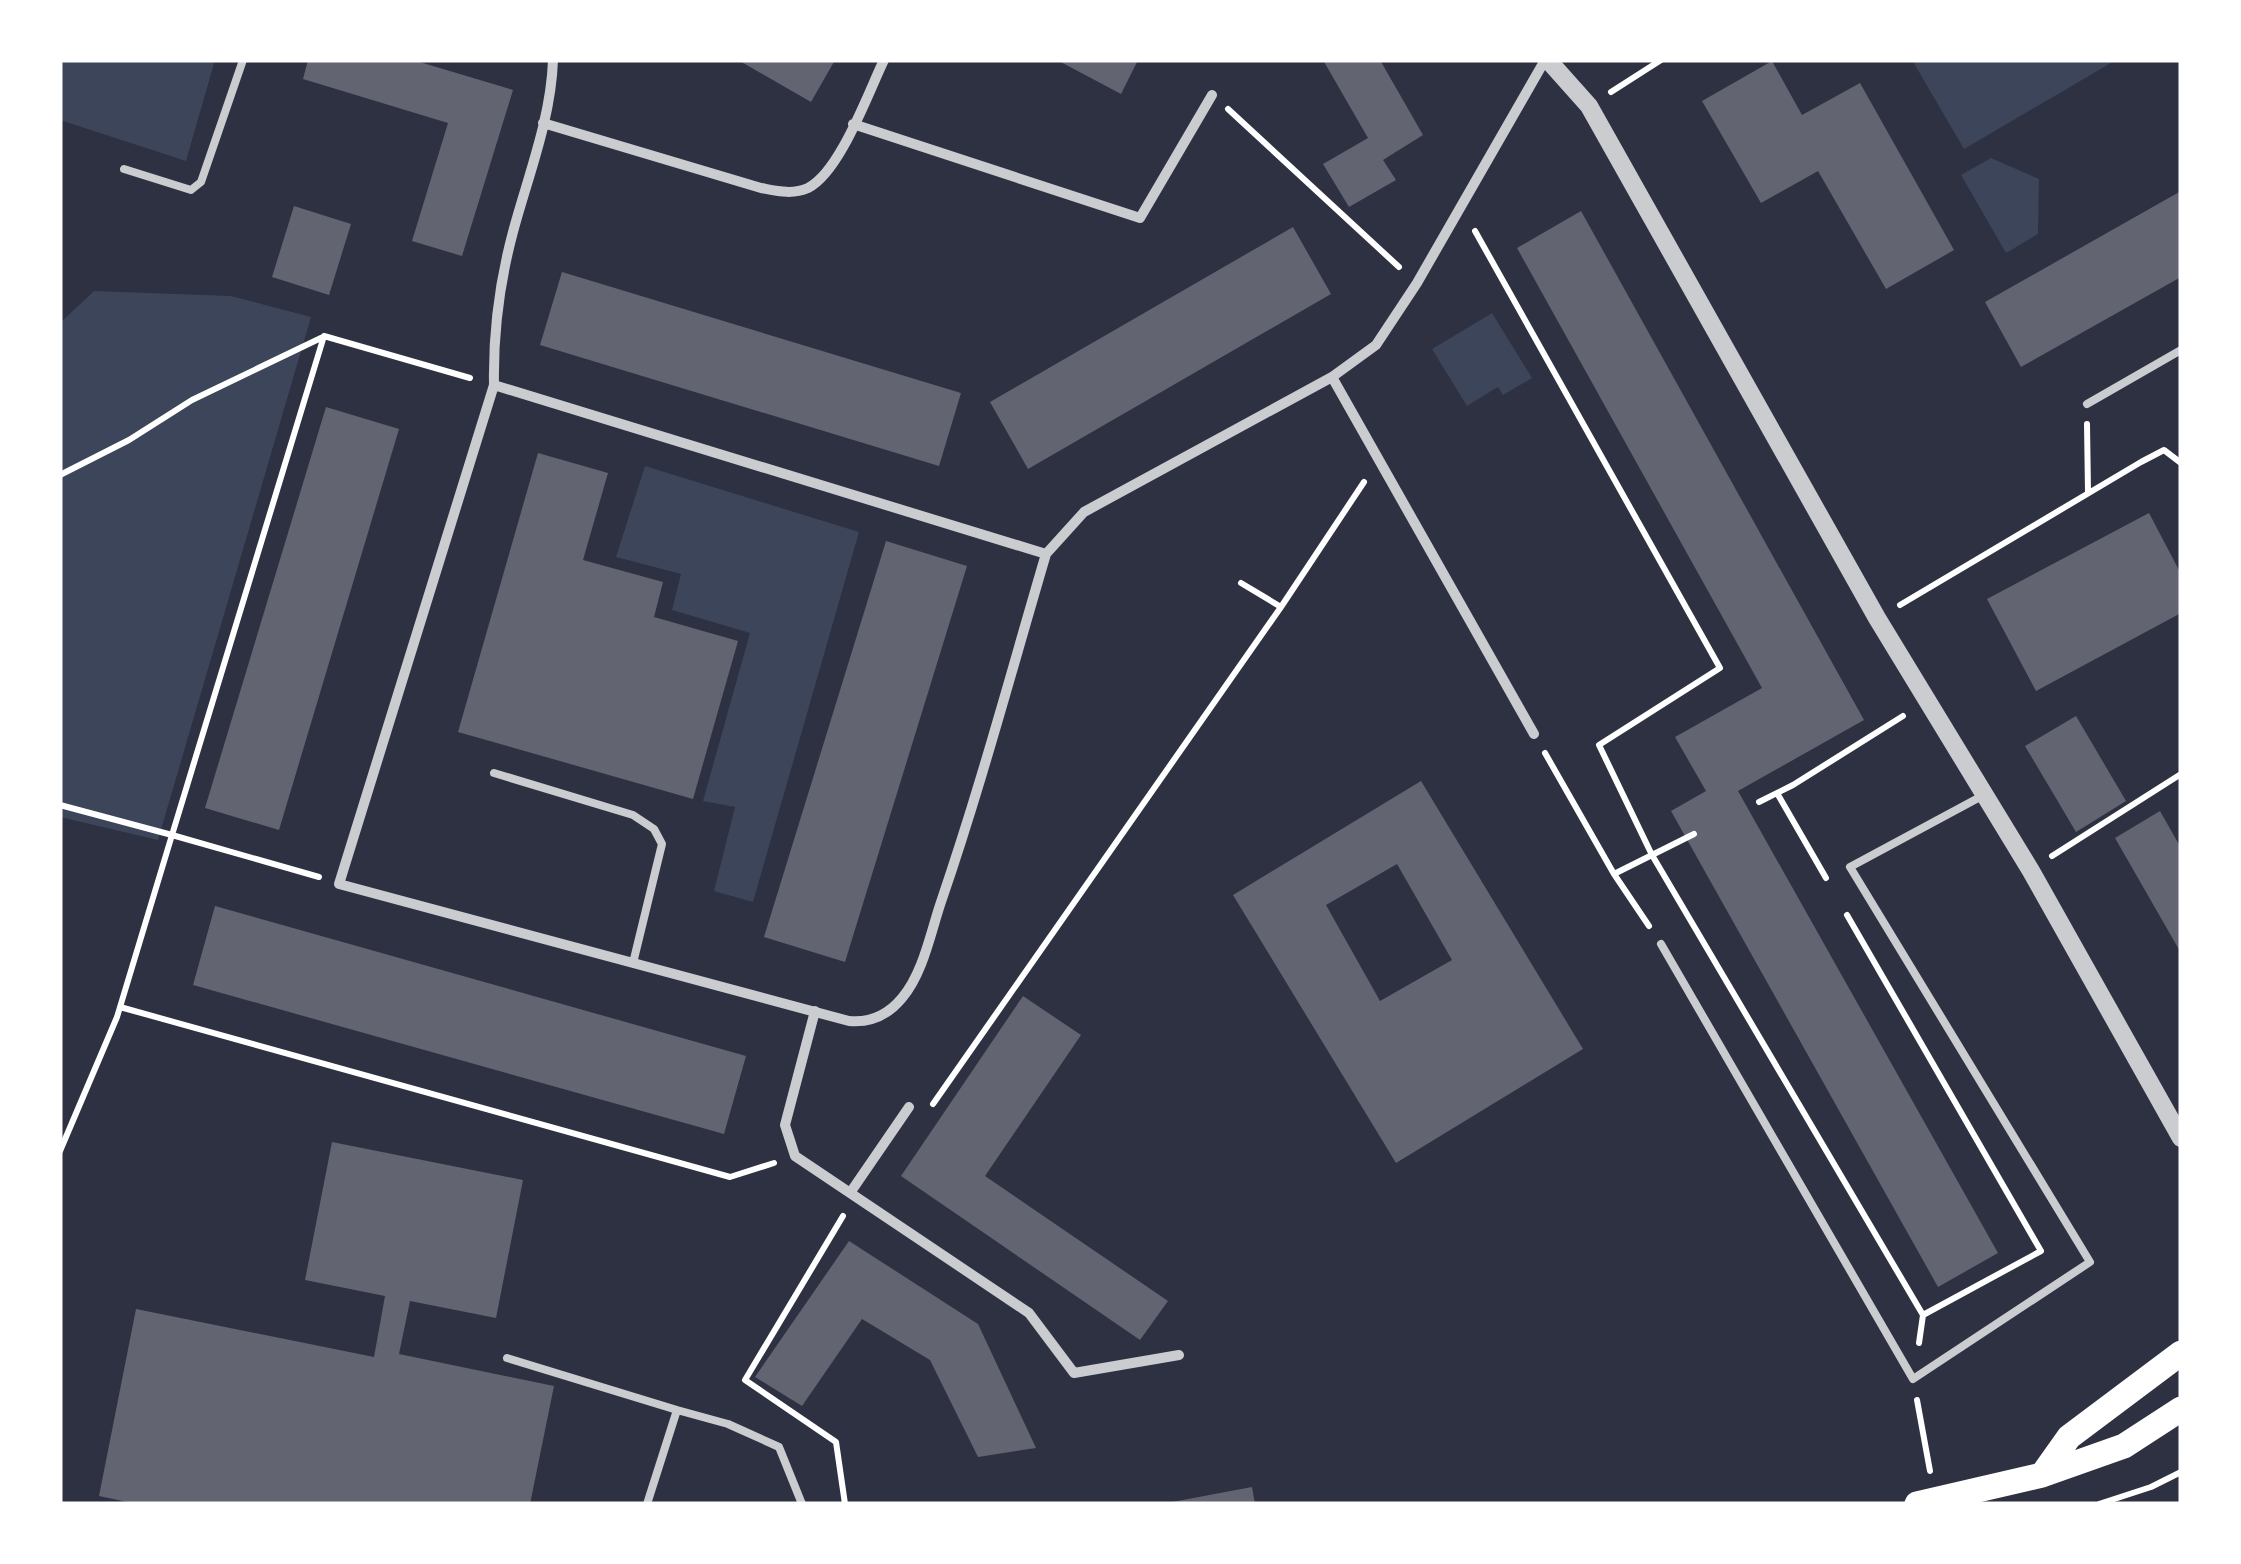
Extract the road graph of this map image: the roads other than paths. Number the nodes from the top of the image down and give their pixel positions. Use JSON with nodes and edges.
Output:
{"nodes":[{"id":1,"x":243,"y":60,"type":"edge"},
{"id":2,"x":553,"y":60,"type":"edge"},
{"id":3,"x":884,"y":60,"type":"edge"},
{"id":4,"x":1546,"y":60,"type":"edge"},
{"id":5,"x":1212,"y":94,"type":"road end"},
{"id":6,"x":544,"y":123,"type":"junction"},
{"id":7,"x":853,"y":124,"type":"junction"},
{"id":8,"x":124,"y":169,"type":"dead end"},
{"id":9,"x":2181,"y":350,"type":"edge"},
{"id":10,"x":1332,"y":378,"type":"junction"},
{"id":11,"x":494,"y":385,"type":"junction"},
{"id":12,"x":2087,"y":404,"type":"road end"},
{"id":13,"x":1046,"y":554,"type":"junction"},
{"id":14,"x":1534,"y":734,"type":"road end"},
{"id":15,"x":494,"y":773,"type":"dead end"},
{"id":16,"x":1984,"y":796,"type":"junction"},
{"id":17,"x":1661,"y":944,"type":"road end"},
{"id":18,"x":633,"y":963,"type":"junction"},
{"id":19,"x":815,"y":1012,"type":"junction"},
{"id":20,"x":909,"y":1106,"type":"dead end"},
{"id":21,"x":2181,"y":1138,"type":"edge"},
{"id":22,"x":850,"y":1193,"type":"junction"},
{"id":23,"x":2181,"y":1353,"type":"edge"},
{"id":24,"x":1179,"y":1355,"type":"dead end"},
{"id":25,"x":508,"y":1358,"type":"dead end"},
{"id":26,"x":2181,"y":1409,"type":"edge"},
{"id":27,"x":676,"y":1410,"type":"junction"},
{"id":28,"x":2042,"y":1475,"type":"junction"},
{"id":29,"x":1926,"y":1502,"type":"edge"},
{"id":30,"x":647,"y":1504,"type":"edge"},
{"id":31,"x":802,"y":1504,"type":"edge"}],
"edges":[{"from":1,"to":8,"type":"lane"},
{"from":2,"to":6,"type":"street"},
{"from":3,"to":7,"type":"street"},
{"from":4,"to":10,"type":"street"},
{"from":4,"to":16,"type":"street"},
{"from":5,"to":7,"type":"street"},
{"from":6,"to":7,"type":"street"},
{"from":6,"to":11,"type":"street"},
{"from":9,"to":12,"type":"lane"},
{"from":10,"to":13,"type":"street"},
{"from":10,"to":14,"type":"street"},
{"from":11,"to":13,"type":"street"},
{"from":11,"to":18,"type":"street"},
{"from":13,"to":19,"type":"street"},
{"from":15,"to":18,"type":"lane"},
{"from":16,"to":17,"type":"lane"},
{"from":16,"to":21,"type":"street"},
{"from":18,"to":19,"type":"street"},
{"from":19,"to":22,"type":"street"},
{"from":20,"to":22,"type":"street"},
{"from":22,"to":24,"type":"street"},
{"from":23,"to":28,"type":"main road"},
{"from":25,"to":27,"type":"lane"},
{"from":26,"to":28,"type":"main road"},
{"from":27,"to":30,"type":"lane"},
{"from":27,"to":31,"type":"lane"},
{"from":28,"to":29,"type":"main road"}]}
